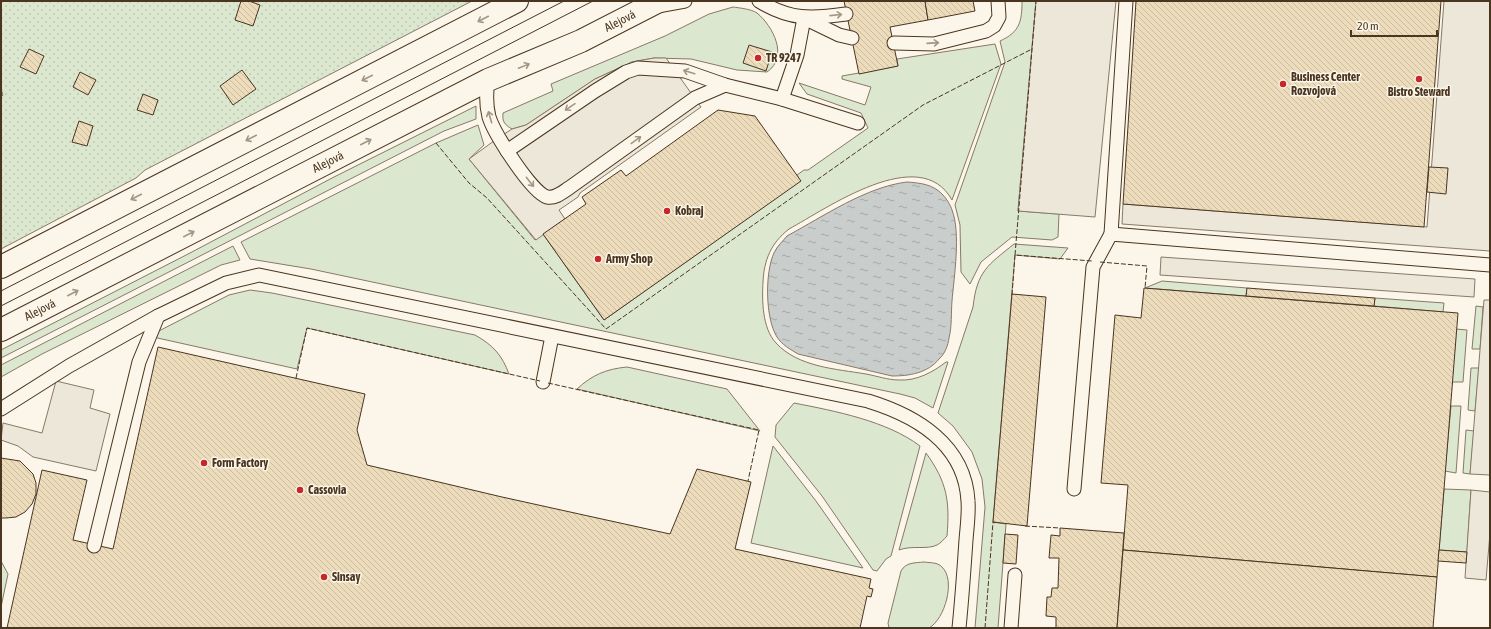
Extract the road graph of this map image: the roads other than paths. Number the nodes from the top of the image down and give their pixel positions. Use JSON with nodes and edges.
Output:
{"nodes":[{"id":1,"x":517,"y":1,"type":"edge"},
{"id":2,"x":685,"y":1,"type":"edge"},
{"id":3,"x":758,"y":1,"type":"edge"},
{"id":4,"x":998,"y":1,"type":"edge"},
{"id":5,"x":1126,"y":1,"type":"edge"},
{"id":6,"x":652,"y":5,"type":"edge"},
{"id":7,"x":846,"y":14,"type":"dead end"},
{"id":8,"x":804,"y":18,"type":"junction"},
{"id":9,"x":852,"y":38,"type":"dead end"},
{"id":10,"x":894,"y":43,"type":"dead end"},
{"id":11,"x":488,"y":80,"type":"junction"},
{"id":12,"x":725,"y":85,"type":"junction"},
{"id":13,"x":782,"y":99,"type":"junction"},
{"id":14,"x":858,"y":123,"type":"dead end"},
{"id":15,"x":506,"y":151,"type":"junction"},
{"id":16,"x":1111,"y":234,"type":"junction"},
{"id":17,"x":1490,"y":265,"type":"edge"},
{"id":18,"x":1,"y":267,"type":"edge"},
{"id":19,"x":158,"y":316,"type":"junction"},
{"id":20,"x":1,"y":330,"type":"edge"},
{"id":21,"x":552,"y":336,"type":"junction"},
{"id":22,"x":543,"y":382,"type":"dead end"},
{"id":23,"x":1,"y":409,"type":"edge"},
{"id":24,"x":1074,"y":489,"type":"dead end"},
{"id":25,"x":94,"y":546,"type":"dead end"},
{"id":26,"x":1015,"y":575,"type":"dead end"},
{"id":27,"x":959,"y":628,"type":"edge"},
{"id":28,"x":1011,"y":628,"type":"edge"}],
"edges":[{"from":1,"to":18,"type":"street","one_way":true},
{"from":2,"to":6,"type":"lane"},
{"from":3,"to":8,"type":"lane"},
{"from":10,"to":4,"type":"lane","one_way":true},
{"from":5,"to":16,"type":"lane"},
{"from":11,"to":6,"type":"street","name":"Alejová","one_way":true},
{"from":8,"to":7,"type":"lane","one_way":true},
{"from":8,"to":9,"type":"lane"},
{"from":8,"to":13,"type":"lane"},
{"from":15,"to":11,"type":"lane","one_way":true},
{"from":20,"to":11,"type":"street","name":"Alejová","one_way":true},
{"from":12,"to":13,"type":"lane"},
{"from":12,"to":15,"type":"lane","one_way":true},
{"from":15,"to":12,"type":"lane","one_way":true},
{"from":13,"to":14,"type":"lane"},
{"from":16,"to":17,"type":"lane"},
{"from":16,"to":24,"type":"lane"},
{"from":19,"to":21,"type":"lane"},
{"from":19,"to":23,"type":"lane"},
{"from":19,"to":25,"type":"lane"},
{"from":21,"to":22,"type":"lane"},
{"from":21,"to":27,"type":"lane"},
{"from":26,"to":28,"type":"lane"}]}
